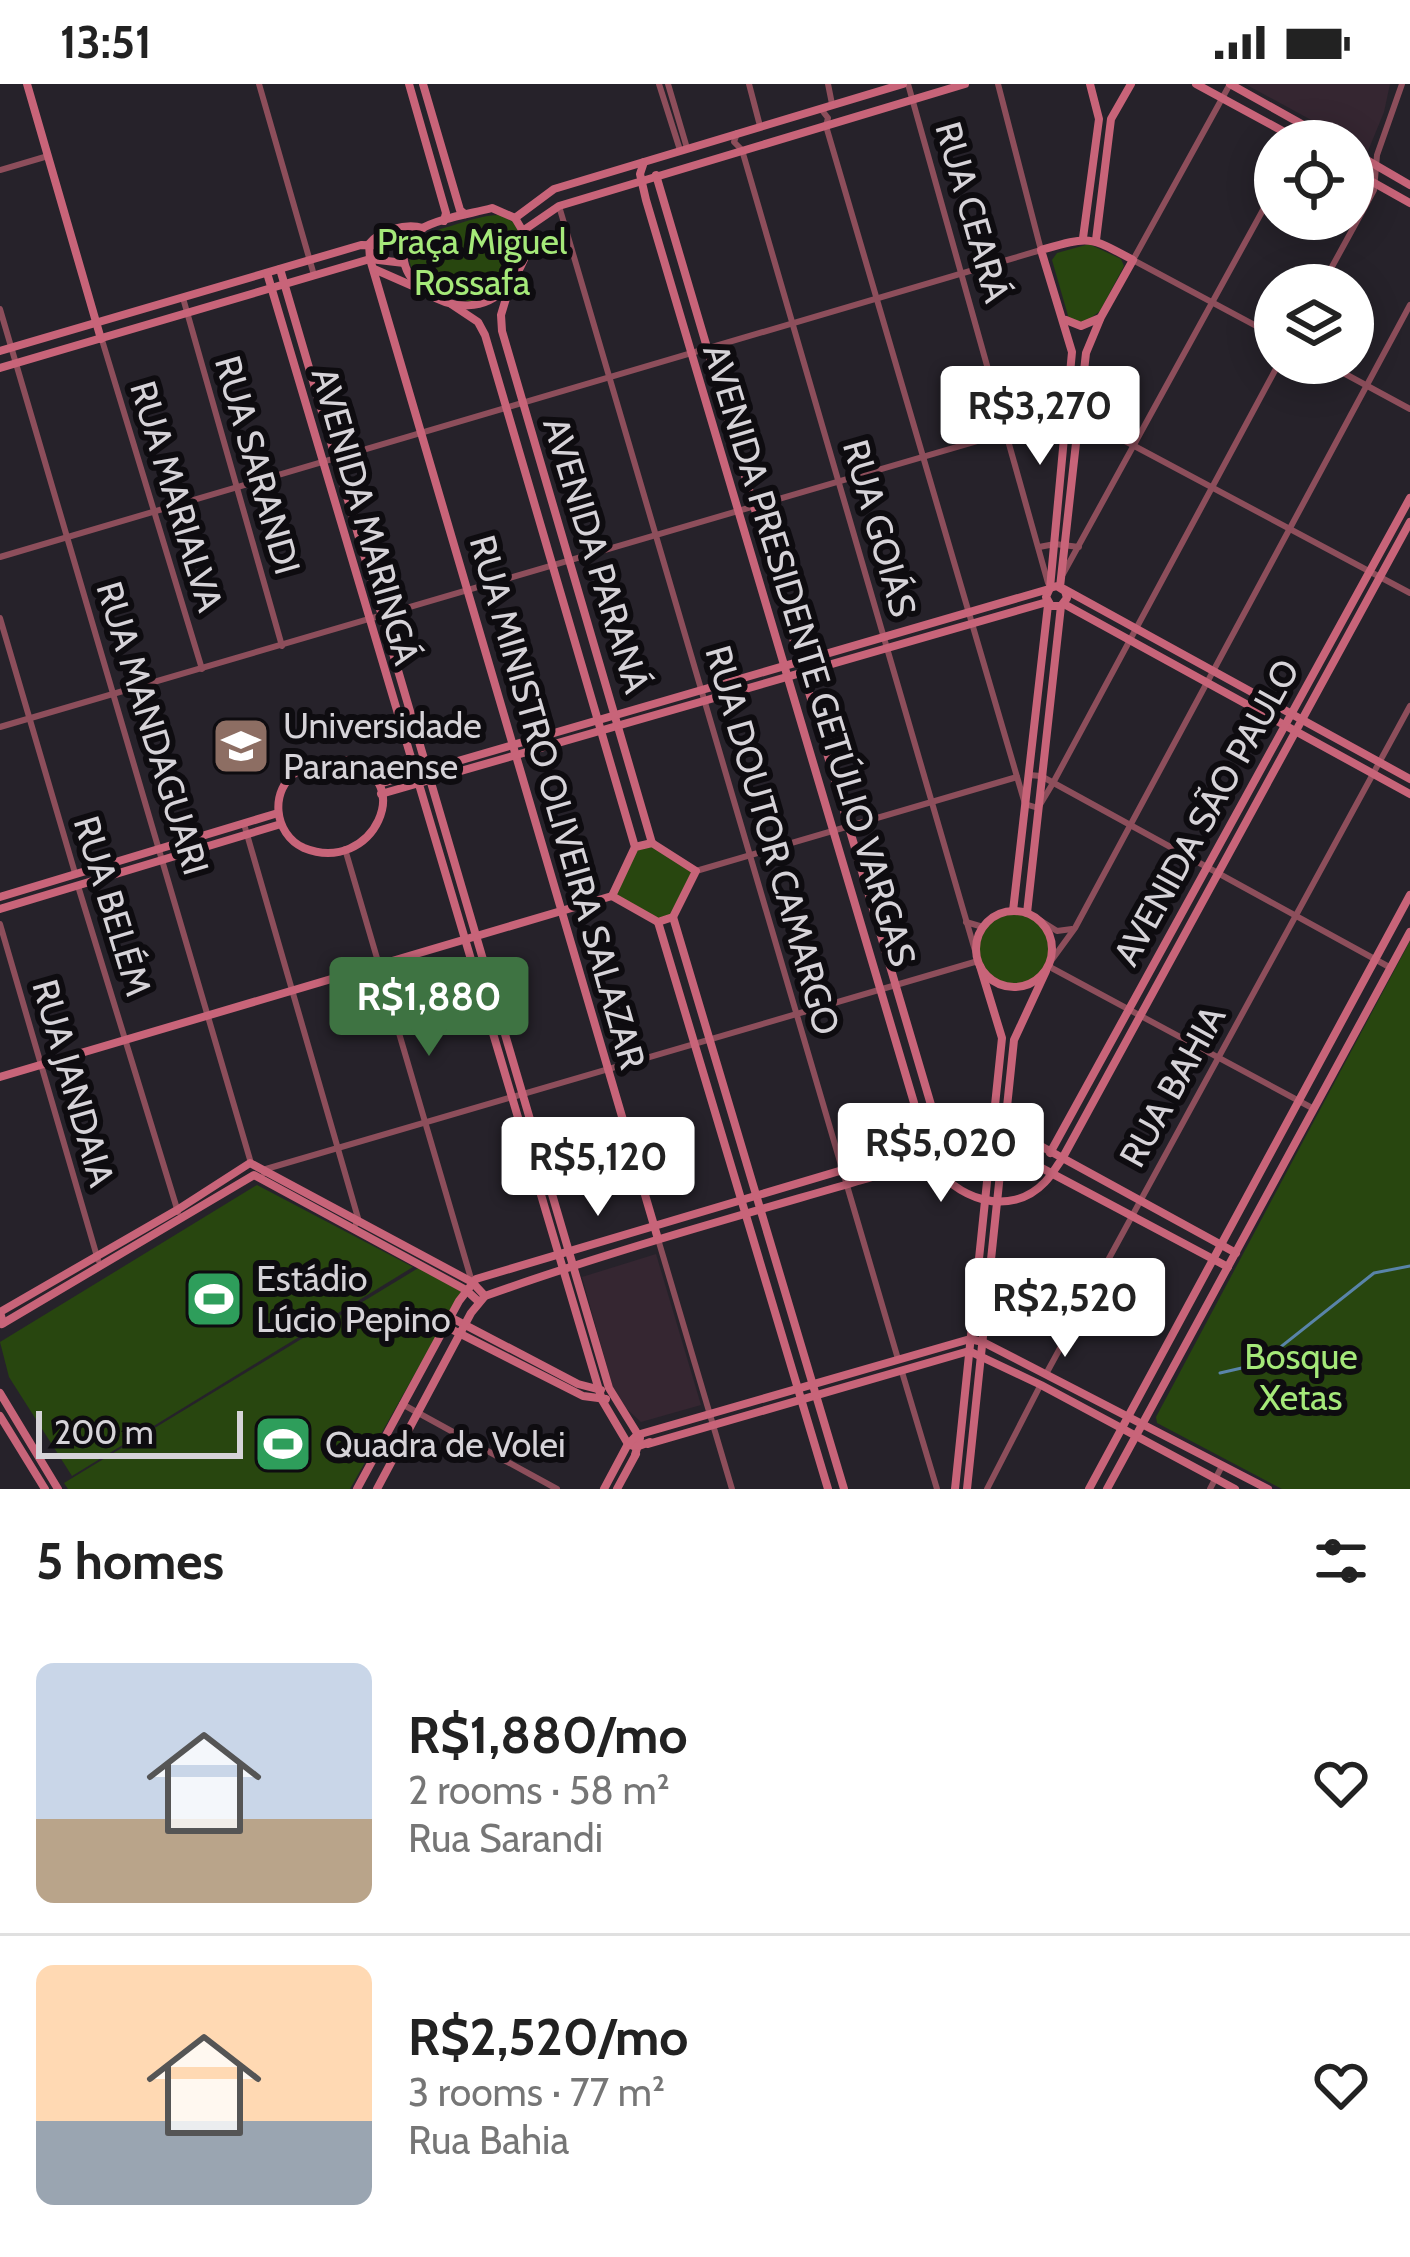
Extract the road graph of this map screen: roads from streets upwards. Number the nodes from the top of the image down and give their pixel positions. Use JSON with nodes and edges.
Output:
{"nodes":[{"id":1,"x":27,"y":84,"type":"edge"},
{"id":2,"x":259,"y":84,"type":"edge"},
{"id":3,"x":410,"y":84,"type":"edge"},
{"id":4,"x":423,"y":84,"type":"edge"},
{"id":5,"x":749,"y":84,"type":"edge"},
{"id":6,"x":828,"y":84,"type":"edge"},
{"id":7,"x":905,"y":84,"type":"edge"},
{"id":8,"x":965,"y":84,"type":"edge"},
{"id":9,"x":998,"y":84,"type":"edge"},
{"id":10,"x":1090,"y":84,"type":"edge"},
{"id":11,"x":1130,"y":84,"type":"edge"},
{"id":12,"x":1196,"y":84,"type":"edge"},
{"id":13,"x":1230,"y":84,"type":"edge"},
{"id":14,"x":1402,"y":84,"type":"edge"},
{"id":15,"x":664,"y":86,"type":"edge"},
{"id":16,"x":1223,"y":98,"type":"junction"},
{"id":17,"x":913,"y":100,"type":"junction"},
{"id":18,"x":833,"y":106,"type":"junction"},
{"id":19,"x":820,"y":109,"type":"junction"},
{"id":20,"x":1099,"y":118,"type":"junction"},
{"id":21,"x":1111,"y":119,"type":"junction"},
{"id":22,"x":1262,"y":120,"type":"edge"},
{"id":23,"x":1293,"y":120,"type":"edge"},
{"id":24,"x":760,"y":126,"type":"junction"},
{"id":25,"x":826,"y":126,"type":"junction"},
{"id":26,"x":737,"y":133,"type":"junction"},
{"id":27,"x":684,"y":149,"type":"junction"},
{"id":28,"x":742,"y":150,"type":"junction"},
{"id":29,"x":48,"y":156,"type":"junction"},
{"id":30,"x":446,"y":161,"type":"junction"},
{"id":31,"x":644,"y":162,"type":"junction"},
{"id":32,"x":433,"y":165,"type":"junction"},
{"id":33,"x":1376,"y":165,"type":"junction"},
{"id":34,"x":680,"y":168,"type":"junction"},
{"id":35,"x":0,"y":170,"type":"edge"},
{"id":36,"x":656,"y":175,"type":"junction"},
{"id":37,"x":640,"y":180,"type":"junction"},
{"id":38,"x":1375,"y":183,"type":"junction"},
{"id":39,"x":1410,"y":185,"type":"edge"},
{"id":40,"x":661,"y":194,"type":"junction"},
{"id":41,"x":646,"y":200,"type":"junction"},
{"id":42,"x":1410,"y":203,"type":"edge"},
{"id":43,"x":559,"y":206,"type":"junction"},
{"id":44,"x":466,"y":215,"type":"junction"},
{"id":45,"x":515,"y":218,"type":"junction"},
{"id":46,"x":443,"y":222,"type":"junction"},
{"id":47,"x":423,"y":228,"type":"junction"},
{"id":48,"x":1254,"y":228,"type":"edge"},
{"id":49,"x":524,"y":230,"type":"junction"},
{"id":50,"x":1084,"y":238,"type":"junction"},
{"id":51,"x":1096,"y":239,"type":"junction"},
{"id":52,"x":370,"y":244,"type":"junction"},
{"id":53,"x":405,"y":246,"type":"junction"},
{"id":54,"x":1041,"y":250,"type":"junction"},
{"id":55,"x":310,"y":260,"type":"junction"},
{"id":56,"x":1133,"y":260,"type":"junction"},
{"id":57,"x":404,"y":262,"type":"junction"},
{"id":58,"x":371,"y":264,"type":"junction"},
{"id":59,"x":1333,"y":264,"type":"edge"},
{"id":60,"x":280,"y":269,"type":"junction"},
{"id":61,"x":267,"y":273,"type":"junction"},
{"id":62,"x":314,"y":274,"type":"junction"},
{"id":63,"x":962,"y":274,"type":"junction"},
{"id":64,"x":511,"y":282,"type":"junction"},
{"id":65,"x":284,"y":284,"type":"junction"},
{"id":66,"x":271,"y":288,"type":"junction"},
{"id":67,"x":420,"y":289,"type":"junction"},
{"id":68,"x":183,"y":298,"type":"junction"},
{"id":69,"x":878,"y":300,"type":"junction"},
{"id":70,"x":1214,"y":303,"type":"junction"},
{"id":71,"x":451,"y":304,"type":"junction"},
{"id":72,"x":1410,"y":305,"type":"edge"},
{"id":73,"x":0,"y":309,"type":"edge"},
{"id":74,"x":187,"y":314,"type":"junction"},
{"id":75,"x":1101,"y":317,"type":"junction"},
{"id":76,"x":1064,"y":319,"type":"junction"},
{"id":77,"x":97,"y":323,"type":"junction"},
{"id":78,"x":793,"y":325,"type":"junction"},
{"id":79,"x":1254,"y":325,"type":"edge"},
{"id":80,"x":101,"y":338,"type":"junction"},
{"id":81,"x":12,"y":347,"type":"junction"},
{"id":82,"x":706,"y":349,"type":"junction"},
{"id":83,"x":0,"y":350,"type":"edge"},
{"id":84,"x":1072,"y":352,"type":"junction"},
{"id":85,"x":692,"y":353,"type":"junction"},
{"id":86,"x":1086,"y":353,"type":"junction"},
{"id":87,"x":16,"y":363,"type":"junction"},
{"id":88,"x":0,"y":368,"type":"edge"},
{"id":89,"x":610,"y":378,"type":"junction"},
{"id":90,"x":1267,"y":384,"type":"edge"},
{"id":91,"x":1363,"y":384,"type":"edge"},
{"id":92,"x":1367,"y":386,"type":"junction"},
{"id":93,"x":316,"y":393,"type":"junction"},
{"id":94,"x":303,"y":397,"type":"junction"},
{"id":95,"x":523,"y":403,"type":"junction"},
{"id":96,"x":506,"y":408,"type":"junction"},
{"id":97,"x":1410,"y":409,"type":"edge"},
{"id":98,"x":1066,"y":415,"type":"junction"},
{"id":99,"x":1080,"y":418,"type":"junction"},
{"id":100,"x":1007,"y":432,"type":"junction"},
{"id":101,"x":421,"y":433,"type":"junction"},
{"id":102,"x":1136,"y":447,"type":"junction"},
{"id":103,"x":925,"y":456,"type":"junction"},
{"id":104,"x":335,"y":459,"type":"junction"},
{"id":105,"x":322,"y":463,"type":"junction"},
{"id":106,"x":838,"y":482,"type":"junction"},
{"id":107,"x":1211,"y":486,"type":"junction"},
{"id":108,"x":235,"y":488,"type":"junction"},
{"id":109,"x":1410,"y":498,"type":"edge"},
{"id":110,"x":752,"y":508,"type":"junction"},
{"id":111,"x":153,"y":512,"type":"junction"},
{"id":112,"x":740,"y":512,"type":"junction"},
{"id":113,"x":1410,"y":522,"type":"edge"},
{"id":114,"x":1290,"y":527,"type":"junction"},
{"id":115,"x":656,"y":536,"type":"junction"},
{"id":116,"x":68,"y":537,"type":"junction"},
{"id":117,"x":1060,"y":544,"type":"junction"},
{"id":118,"x":1039,"y":547,"type":"junction"},
{"id":119,"x":1079,"y":547,"type":"junction"},
{"id":120,"x":0,"y":557,"type":"edge"},
{"id":121,"x":571,"y":560,"type":"junction"},
{"id":122,"x":555,"y":566,"type":"junction"},
{"id":123,"x":1371,"y":570,"type":"junction"},
{"id":124,"x":1381,"y":577,"type":"junction"},
{"id":125,"x":1056,"y":586,"type":"junction"},
{"id":126,"x":468,"y":591,"type":"junction"},
{"id":127,"x":1410,"y":593,"type":"edge"},
{"id":128,"x":1048,"y":603,"type":"junction"},
{"id":129,"x":1062,"y":605,"type":"junction"},
{"id":130,"x":381,"y":617,"type":"junction"},
{"id":131,"x":972,"y":617,"type":"junction"},
{"id":132,"x":0,"y":618,"type":"edge"},
{"id":133,"x":369,"y":621,"type":"junction"},
{"id":134,"x":1134,"y":629,"type":"junction"},
{"id":135,"x":1128,"y":639,"type":"junction"},
{"id":136,"x":885,"y":643,"type":"junction"},
{"id":137,"x":282,"y":646,"type":"junction"},
{"id":138,"x":801,"y":667,"type":"junction"},
{"id":139,"x":202,"y":669,"type":"junction"},
{"id":140,"x":787,"y":671,"type":"junction"},
{"id":141,"x":1213,"y":671,"type":"junction"},
{"id":142,"x":1206,"y":683,"type":"junction"},
{"id":143,"x":115,"y":694,"type":"junction"},
{"id":144,"x":703,"y":696,"type":"junction"},
{"id":145,"x":1410,"y":706,"type":"edge"},
{"id":146,"x":1290,"y":712,"type":"junction"},
{"id":147,"x":29,"y":718,"type":"junction"},
{"id":148,"x":1303,"y":719,"type":"junction"},
{"id":149,"x":618,"y":720,"type":"junction"},
{"id":150,"x":600,"y":725,"type":"junction"},
{"id":151,"x":1283,"y":725,"type":"junction"},
{"id":152,"x":0,"y":727,"type":"edge"},
{"id":153,"x":1296,"y":732,"type":"junction"},
{"id":154,"x":514,"y":750,"type":"junction"},
{"id":155,"x":1379,"y":762,"type":"junction"},
{"id":156,"x":1373,"y":774,"type":"junction"},
{"id":157,"x":428,"y":775,"type":"junction"},
{"id":158,"x":1023,"y":776,"type":"junction"},
{"id":159,"x":1041,"y":776,"type":"junction"},
{"id":160,"x":1410,"y":778,"type":"edge"},
{"id":161,"x":416,"y":779,"type":"junction"},
{"id":162,"x":1053,"y":783,"type":"junction"},
{"id":163,"x":380,"y":789,"type":"junction"},
{"id":164,"x":1410,"y":794,"type":"edge"},
{"id":165,"x":931,"y":801,"type":"junction"},
{"id":166,"x":1025,"y":804,"type":"junction"},
{"id":167,"x":1038,"y":808,"type":"junction"},
{"id":168,"x":279,"y":818,"type":"junction"},
{"id":169,"x":849,"y":826,"type":"junction"},
{"id":170,"x":1130,"y":826,"type":"junction"},
{"id":171,"x":246,"y":829,"type":"junction"},
{"id":172,"x":834,"y":831,"type":"junction"},
{"id":173,"x":652,"y":844,"type":"junction"},
{"id":174,"x":635,"y":847,"type":"junction"},
{"id":175,"x":345,"y":849,"type":"junction"},
{"id":176,"x":162,"y":854,"type":"junction"},
{"id":177,"x":750,"y":855,"type":"junction"},
{"id":178,"x":1206,"y":868,"type":"junction"},
{"id":179,"x":696,"y":871,"type":"junction"},
{"id":180,"x":1218,"y":874,"type":"junction"},
{"id":181,"x":76,"y":880,"type":"junction"},
{"id":182,"x":1410,"y":895,"type":"edge"},
{"id":183,"x":612,"y":896,"type":"junction"},
{"id":184,"x":0,"y":897,"type":"edge"},
{"id":185,"x":0,"y":909,"type":"edge"},
{"id":186,"x":562,"y":911,"type":"junction"},
{"id":187,"x":1013,"y":911,"type":"junction"},
{"id":188,"x":1027,"y":913,"type":"junction"},
{"id":189,"x":1294,"y":916,"type":"junction"},
{"id":190,"x":673,"y":917,"type":"junction"},
{"id":191,"x":1037,"y":919,"type":"junction"},
{"id":192,"x":658,"y":922,"type":"junction"},
{"id":193,"x":966,"y":922,"type":"junction"},
{"id":194,"x":0,"y":924,"type":"edge"},
{"id":195,"x":983,"y":927,"type":"junction"},
{"id":196,"x":1075,"y":928,"type":"junction"},
{"id":197,"x":1410,"y":932,"type":"edge"},
{"id":198,"x":475,"y":934,"type":"junction"},
{"id":199,"x":679,"y":936,"type":"junction"},
{"id":200,"x":464,"y":937,"type":"junction"},
{"id":201,"x":664,"y":942,"type":"junction"},
{"id":202,"x":1375,"y":959,"type":"junction"},
{"id":203,"x":978,"y":960,"type":"junction"},
{"id":204,"x":379,"y":963,"type":"junction"},
{"id":205,"x":1048,"y":966,"type":"junction"},
{"id":206,"x":1390,"y":968,"type":"junction"},
{"id":207,"x":483,"y":984,"type":"junction"},
{"id":208,"x":894,"y":985,"type":"junction"},
{"id":209,"x":881,"y":988,"type":"junction"},
{"id":210,"x":292,"y":989,"type":"junction"},
{"id":211,"x":1129,"y":1010,"type":"junction"},
{"id":212,"x":796,"y":1013,"type":"junction"},
{"id":213,"x":702,"y":1014,"type":"junction"},
{"id":214,"x":208,"y":1015,"type":"junction"},
{"id":215,"x":1142,"y":1017,"type":"junction"},
{"id":216,"x":687,"y":1018,"type":"junction"},
{"id":217,"x":1002,"y":1038,"type":"junction"},
{"id":218,"x":710,"y":1039,"type":"junction"},
{"id":219,"x":125,"y":1040,"type":"junction"},
{"id":220,"x":1014,"y":1040,"type":"junction"},
{"id":221,"x":695,"y":1044,"type":"junction"},
{"id":222,"x":715,"y":1057,"type":"junction"},
{"id":223,"x":1219,"y":1058,"type":"junction"},
{"id":224,"x":700,"y":1062,"type":"junction"},
{"id":225,"x":41,"y":1065,"type":"junction"},
{"id":226,"x":608,"y":1069,"type":"junction"},
{"id":227,"x":0,"y":1077,"type":"edge"},
{"id":228,"x":517,"y":1097,"type":"junction"},
{"id":229,"x":1300,"y":1102,"type":"junction"},
{"id":230,"x":1314,"y":1109,"type":"junction"},
{"id":231,"x":426,"y":1123,"type":"junction"},
{"id":232,"x":994,"y":1125,"type":"junction"},
{"id":233,"x":1006,"y":1127,"type":"junction"},
{"id":234,"x":942,"y":1142,"type":"junction"},
{"id":235,"x":928,"y":1146,"type":"junction"},
{"id":236,"x":992,"y":1146,"type":"junction"},
{"id":237,"x":338,"y":1148,"type":"junction"},
{"id":238,"x":1004,"y":1148,"type":"junction"},
{"id":239,"x":1050,"y":1153,"type":"junction"},
{"id":240,"x":1062,"y":1159,"type":"junction"},
{"id":241,"x":932,"y":1160,"type":"junction"},
{"id":242,"x":250,"y":1162,"type":"junction"},
{"id":243,"x":873,"y":1162,"type":"junction"},
{"id":244,"x":843,"y":1171,"type":"junction"},
{"id":245,"x":1053,"y":1171,"type":"junction"},
{"id":246,"x":260,"y":1174,"type":"junction"},
{"id":247,"x":877,"y":1176,"type":"junction"},
{"id":248,"x":752,"y":1177,"type":"junction"},
{"id":249,"x":736,"y":1182,"type":"junction"},
{"id":250,"x":847,"y":1184,"type":"junction"},
{"id":251,"x":757,"y":1196,"type":"junction"},
{"id":252,"x":742,"y":1200,"type":"junction"},
{"id":253,"x":992,"y":1201,"type":"junction"},
{"id":254,"x":1140,"y":1202,"type":"junction"},
{"id":255,"x":721,"y":1206,"type":"junction"},
{"id":256,"x":760,"y":1210,"type":"junction"},
{"id":257,"x":179,"y":1214,"type":"junction"},
{"id":258,"x":746,"y":1214,"type":"junction"},
{"id":259,"x":1133,"y":1214,"type":"junction"},
{"id":260,"x":726,"y":1219,"type":"junction"},
{"id":261,"x":356,"y":1223,"type":"junction"},
{"id":262,"x":654,"y":1225,"type":"junction"},
{"id":263,"x":658,"y":1239,"type":"junction"},
{"id":264,"x":770,"y":1244,"type":"junction"},
{"id":265,"x":1221,"y":1245,"type":"junction"},
{"id":266,"x":755,"y":1248,"type":"junction"},
{"id":267,"x":563,"y":1252,"type":"junction"},
{"id":268,"x":1236,"y":1253,"type":"junction"},
{"id":269,"x":1214,"y":1258,"type":"junction"},
{"id":270,"x":99,"y":1262,"type":"junction"},
{"id":271,"x":568,"y":1267,"type":"junction"},
{"id":272,"x":1228,"y":1267,"type":"junction"},
{"id":273,"x":469,"y":1286,"type":"junction"},
{"id":274,"x":481,"y":1299,"type":"junction"},
{"id":275,"x":0,"y":1312,"type":"edge"},
{"id":276,"x":447,"y":1322,"type":"junction"},
{"id":277,"x":1,"y":1324,"type":"edge"},
{"id":278,"x":465,"y":1324,"type":"junction"},
{"id":279,"x":460,"y":1334,"type":"junction"},
{"id":280,"x":970,"y":1339,"type":"junction"},
{"id":281,"x":983,"y":1342,"type":"junction"},
{"id":282,"x":969,"y":1352,"type":"junction"},
{"id":283,"x":982,"y":1354,"type":"junction"},
{"id":284,"x":805,"y":1358,"type":"junction"},
{"id":285,"x":898,"y":1359,"type":"junction"},
{"id":286,"x":789,"y":1362,"type":"junction"},
{"id":287,"x":902,"y":1370,"type":"junction"},
{"id":288,"x":1046,"y":1374,"type":"junction"},
{"id":289,"x":813,"y":1384,"type":"junction"},
{"id":290,"x":1041,"y":1385,"type":"junction"},
{"id":291,"x":797,"y":1389,"type":"junction"},
{"id":292,"x":0,"y":1393,"type":"edge"},
{"id":293,"x":606,"y":1394,"type":"junction"},
{"id":294,"x":816,"y":1395,"type":"junction"},
{"id":295,"x":800,"y":1400,"type":"junction"},
{"id":296,"x":402,"y":1404,"type":"junction"},
{"id":297,"x":418,"y":1413,"type":"junction"},
{"id":298,"x":0,"y":1415,"type":"edge"},
{"id":299,"x":821,"y":1415,"type":"junction"},
{"id":300,"x":1128,"y":1415,"type":"junction"},
{"id":301,"x":712,"y":1419,"type":"junction"},
{"id":302,"x":806,"y":1420,"type":"junction"},
{"id":303,"x":1143,"y":1424,"type":"junction"},
{"id":304,"x":1121,"y":1429,"type":"junction"},
{"id":305,"x":638,"y":1435,"type":"junction"},
{"id":306,"x":1136,"y":1437,"type":"junction"},
{"id":307,"x":628,"y":1444,"type":"junction"},
{"id":308,"x":637,"y":1451,"type":"junction"},
{"id":309,"x":1222,"y":1465,"type":"junction"},
{"id":310,"x":1215,"y":1478,"type":"junction"},
{"id":311,"x":45,"y":1489,"type":"edge"},
{"id":312,"x":58,"y":1489,"type":"edge"},
{"id":313,"x":357,"y":1489,"type":"edge"},
{"id":314,"x":377,"y":1489,"type":"edge"},
{"id":315,"x":557,"y":1489,"type":"edge"},
{"id":316,"x":604,"y":1489,"type":"edge"},
{"id":317,"x":616,"y":1489,"type":"edge"},
{"id":318,"x":732,"y":1489,"type":"edge"},
{"id":319,"x":828,"y":1489,"type":"edge"},
{"id":320,"x":844,"y":1489,"type":"edge"},
{"id":321,"x":937,"y":1489,"type":"edge"},
{"id":322,"x":955,"y":1489,"type":"edge"},
{"id":323,"x":967,"y":1489,"type":"edge"},
{"id":324,"x":987,"y":1489,"type":"edge"},
{"id":325,"x":1089,"y":1489,"type":"edge"},
{"id":326,"x":1107,"y":1489,"type":"edge"},
{"id":327,"x":1210,"y":1489,"type":"edge"},
{"id":328,"x":1235,"y":1489,"type":"edge"},
{"id":329,"x":1268,"y":1489,"type":"edge"}],
"edges":[{"from":1,"to":29,"type":"street"},
{"from":2,"to":55,"type":"street"},
{"from":3,"to":32,"type":"street"},
{"from":4,"to":30,"type":"street"},
{"from":5,"to":24,"type":"street"},
{"from":6,"to":18,"type":"street"},
{"from":7,"to":17,"type":"street","name":"RUA CEARÁ"},
{"from":7,"to":18,"type":"street"},
{"from":8,"to":17,"type":"street"},
{"from":9,"to":54,"type":"street"},
{"from":10,"to":20,"type":"street"},
{"from":11,"to":21,"type":"street"},
{"from":12,"to":16,"type":"street"},
{"from":13,"to":16,"type":"street"},
{"from":13,"to":23,"type":"street"},
{"from":14,"to":33,"type":"street"},
{"from":15,"to":27,"type":"street"},
{"from":16,"to":22,"type":"street"},
{"from":16,"to":56,"type":"street"},
{"from":17,"to":25,"type":"street"},
{"from":17,"to":63,"type":"street","name":"RUA CEARÁ"},
{"from":18,"to":19,"type":"street"},
{"from":19,"to":24,"type":"street"},
{"from":19,"to":25,"type":"street"},
{"from":20,"to":21,"type":"street"},
{"from":20,"to":50,"type":"street"},
{"from":21,"to":51,"type":"street"},
{"from":24,"to":26,"type":"street"},
{"from":25,"to":28,"type":"street"},
{"from":25,"to":69,"type":"street"},
{"from":26,"to":27,"type":"street"},
{"from":26,"to":28,"type":"street","name":"RUA GOIÁS"},
{"from":27,"to":31,"type":"street"},
{"from":27,"to":34,"type":"street"},
{"from":28,"to":34,"type":"street"},
{"from":28,"to":78,"type":"street","name":"RUA GOIÁS"},
{"from":29,"to":35,"type":"street"},
{"from":29,"to":77,"type":"street"},
{"from":30,"to":32,"type":"street"},
{"from":30,"to":44,"type":"street"},
{"from":31,"to":37,"type":"street"},
{"from":31,"to":45,"type":"street"},
{"from":32,"to":46,"type":"street"},
{"from":33,"to":38,"type":"street"},
{"from":33,"to":39,"type":"street"},
{"from":34,"to":36,"type":"street"},
{"from":36,"to":37,"type":"street"},
{"from":36,"to":40,"type":"street","name":"AVENIDA PRESIDENTE GETÚLIO VARGAS"},
{"from":37,"to":41,"type":"street","name":"AVENIDA PRESIDENTE GETÚLIO VARGAS"},
{"from":37,"to":43,"type":"street"},
{"from":38,"to":42,"type":"street"},
{"from":38,"to":59,"type":"street"},
{"from":40,"to":41,"type":"street"},
{"from":40,"to":82,"type":"street","name":"AVENIDA PRESIDENTE GETÚLIO VARGAS"},
{"from":41,"to":85,"type":"street","name":"AVENIDA PRESIDENTE GETÚLIO VARGAS"},
{"from":43,"to":49,"type":"street"},
{"from":43,"to":89,"type":"street","name":"RUA DOUTOR CAMARGO"},
{"from":44,"to":45,"type":"street"},
{"from":44,"to":46,"type":"street"},
{"from":45,"to":49,"type":"street"},
{"from":46,"to":47,"type":"street"},
{"from":47,"to":52,"type":"street"},
{"from":47,"to":53,"type":"street"},
{"from":48,"to":70,"type":"street"},
{"from":49,"to":64,"type":"street"},
{"from":50,"to":51,"type":"street"},
{"from":50,"to":54,"type":"street"},
{"from":51,"to":56,"type":"street"},
{"from":52,"to":53,"type":"street"},
{"from":52,"to":55,"type":"street"},
{"from":52,"to":58,"type":"street","name":"RUA MINISTRO OLIVEIRA SALAZAR"},
{"from":53,"to":57,"type":"street"},
{"from":54,"to":63,"type":"street"},
{"from":54,"to":76,"type":"street"},
{"from":55,"to":60,"type":"street"},
{"from":55,"to":62,"type":"street"},
{"from":56,"to":70,"type":"street"},
{"from":56,"to":75,"type":"street"},
{"from":57,"to":58,"type":"street"},
{"from":57,"to":67,"type":"street"},
{"from":58,"to":62,"type":"street"},
{"from":58,"to":67,"type":"street"},
{"from":58,"to":101,"type":"street","name":"RUA MINISTRO OLIVEIRA SALAZAR"},
{"from":60,"to":61,"type":"street"},
{"from":60,"to":65,"type":"street","name":"AVENIDA MARINGÁ"},
{"from":61,"to":66,"type":"street","name":"AVENIDA MARINGÁ"},
{"from":61,"to":68,"type":"street"},
{"from":62,"to":65,"type":"street"},
{"from":63,"to":69,"type":"street"},
{"from":63,"to":100,"type":"street","name":"RUA CEARÁ"},
{"from":64,"to":71,"type":"street"},
{"from":64,"to":95,"type":"street","name":"AVENIDA PARANÁ"},
{"from":65,"to":66,"type":"street"},
{"from":65,"to":93,"type":"street","name":"AVENIDA MARINGÁ"},
{"from":66,"to":74,"type":"street"},
{"from":66,"to":94,"type":"street","name":"AVENIDA MARINGÁ"},
{"from":67,"to":71,"type":"street"},
{"from":68,"to":74,"type":"street","name":"RUA SARANDI"},
{"from":68,"to":77,"type":"street"},
{"from":69,"to":78,"type":"street"},
{"from":69,"to":103,"type":"street"},
{"from":70,"to":79,"type":"street"},
{"from":70,"to":102,"type":"street"},
{"from":71,"to":96,"type":"street","name":"AVENIDA PARANÁ"},
{"from":72,"to":92,"type":"street"},
{"from":73,"to":81,"type":"street","name":"RUA MANDAGUARI"},
{"from":74,"to":80,"type":"street"},
{"from":74,"to":108,"type":"street","name":"RUA SARANDI"},
{"from":75,"to":76,"type":"street"},
{"from":75,"to":86,"type":"street"},
{"from":76,"to":84,"type":"street"},
{"from":77,"to":80,"type":"street"},
{"from":77,"to":81,"type":"street"},
{"from":78,"to":82,"type":"street"},
{"from":78,"to":106,"type":"street","name":"RUA GOIÁS"},
{"from":80,"to":87,"type":"street"},
{"from":80,"to":111,"type":"street","name":"RUA MARIALVA"},
{"from":81,"to":83,"type":"street"},
{"from":81,"to":87,"type":"street","name":"RUA MANDAGUARI"},
{"from":82,"to":85,"type":"street"},
{"from":82,"to":110,"type":"street","name":"AVENIDA PRESIDENTE GETÚLIO VARGAS"},
{"from":84,"to":86,"type":"street"},
{"from":84,"to":98,"type":"street"},
{"from":85,"to":89,"type":"street"},
{"from":85,"to":112,"type":"street","name":"AVENIDA PRESIDENTE GETÚLIO VARGAS"},
{"from":86,"to":99,"type":"street"},
{"from":87,"to":88,"type":"street"},
{"from":87,"to":116,"type":"street","name":"RUA MANDAGUARI"},
{"from":89,"to":95,"type":"street"},
{"from":89,"to":115,"type":"street","name":"RUA DOUTOR CAMARGO"},
{"from":90,"to":107,"type":"street"},
{"from":91,"to":92,"type":"street"},
{"from":92,"to":97,"type":"street"},
{"from":92,"to":114,"type":"street"},
{"from":93,"to":94,"type":"street"},
{"from":93,"to":104,"type":"street","name":"AVENIDA MARINGÁ"},
{"from":94,"to":105,"type":"street","name":"AVENIDA MARINGÁ"},
{"from":95,"to":96,"type":"street"},
{"from":95,"to":121,"type":"street","name":"AVENIDA PARANÁ"},
{"from":96,"to":101,"type":"street"},
{"from":96,"to":122,"type":"street","name":"AVENIDA PARANÁ"},
{"from":98,"to":99,"type":"street"},
{"from":98,"to":100,"type":"street"},
{"from":98,"to":117,"type":"street"},
{"from":99,"to":102,"type":"street"},
{"from":99,"to":117,"type":"street"},
{"from":100,"to":103,"type":"street"},
{"from":100,"to":118,"type":"street","name":"RUA CEARÁ"},
{"from":101,"to":104,"type":"street"},
{"from":101,"to":126,"type":"street","name":"RUA MINISTRO OLIVEIRA SALAZAR"},
{"from":102,"to":107,"type":"street"},
{"from":102,"to":119,"type":"street"},
{"from":103,"to":106,"type":"street"},
{"from":103,"to":131,"type":"street"},
{"from":104,"to":105,"type":"street"},
{"from":104,"to":130,"type":"street","name":"AVENIDA MARINGÁ"},
{"from":105,"to":108,"type":"street"},
{"from":105,"to":133,"type":"street","name":"AVENIDA MARINGÁ"},
{"from":106,"to":110,"type":"street"},
{"from":106,"to":136,"type":"street","name":"RUA GOIÁS"},
{"from":107,"to":114,"type":"street"},
{"from":107,"to":134,"type":"street"},
{"from":108,"to":111,"type":"street"},
{"from":108,"to":137,"type":"street","name":"RUA SARANDI"},
{"from":109,"to":123,"type":"street","name":"AVENIDA SÃO PAULO"},
{"from":110,"to":112,"type":"street"},
{"from":110,"to":138,"type":"street","name":"AVENIDA PRESIDENTE GETÚLIO VARGAS"},
{"from":111,"to":116,"type":"street"},
{"from":111,"to":139,"type":"street","name":"RUA MARIALVA"},
{"from":112,"to":115,"type":"street"},
{"from":112,"to":140,"type":"street","name":"AVENIDA PRESIDENTE GETÚLIO VARGAS"},
{"from":113,"to":124,"type":"street","name":"AVENIDA SÃO PAULO"},
{"from":114,"to":123,"type":"street"},
{"from":114,"to":141,"type":"street"},
{"from":115,"to":121,"type":"street"},
{"from":115,"to":144,"type":"street","name":"RUA DOUTOR CAMARGO"},
{"from":116,"to":120,"type":"street"},
{"from":116,"to":143,"type":"street","name":"RUA MANDAGUARI"},
{"from":117,"to":118,"type":"street"},
{"from":117,"to":119,"type":"street"},
{"from":117,"to":125,"type":"street"},
{"from":117,"to":125,"type":"street"},
{"from":118,"to":125,"type":"street","name":"RUA CEARÁ"},
{"from":119,"to":125,"type":"street"},
{"from":121,"to":122,"type":"street"},
{"from":121,"to":149,"type":"street","name":"AVENIDA PARANÁ"},
{"from":122,"to":126,"type":"street"},
{"from":122,"to":150,"type":"street","name":"AVENIDA PARANÁ"},
{"from":123,"to":124,"type":"street"},
{"from":123,"to":146,"type":"street","name":"AVENIDA SÃO PAULO"},
{"from":124,"to":127,"type":"street"},
{"from":124,"to":148,"type":"street","name":"AVENIDA SÃO PAULO"},
{"from":125,"to":128,"type":"street"},
{"from":125,"to":129,"type":"street"},
{"from":125,"to":131,"type":"street"},
{"from":125,"to":134,"type":"street"},
{"from":126,"to":130,"type":"street"},
{"from":126,"to":154,"type":"street","name":"RUA MINISTRO OLIVEIRA SALAZAR"},
{"from":128,"to":129,"type":"street"},
{"from":128,"to":131,"type":"street"},
{"from":128,"to":158,"type":"street"},
{"from":129,"to":135,"type":"street"},
{"from":129,"to":159,"type":"street"},
{"from":130,"to":133,"type":"street"},
{"from":130,"to":157,"type":"street","name":"AVENIDA MARINGÁ"},
{"from":131,"to":136,"type":"street"},
{"from":131,"to":158,"type":"street"},
{"from":132,"to":147,"type":"street","name":"RUA BELÉM"},
{"from":133,"to":137,"type":"street"},
{"from":133,"to":161,"type":"street","name":"AVENIDA MARINGÁ"},
{"from":134,"to":135,"type":"street"},
{"from":134,"to":141,"type":"street"},
{"from":135,"to":142,"type":"street"},
{"from":135,"to":162,"type":"street"},
{"from":136,"to":138,"type":"street"},
{"from":136,"to":165,"type":"street","name":"RUA GOIÁS"},
{"from":137,"to":139,"type":"street"},
{"from":138,"to":140,"type":"street"},
{"from":138,"to":169,"type":"street","name":"AVENIDA PRESIDENTE GETÚLIO VARGAS"},
{"from":139,"to":143,"type":"street"},
{"from":140,"to":144,"type":"street"},
{"from":140,"to":172,"type":"street","name":"AVENIDA PRESIDENTE GETÚLIO VARGAS"},
{"from":141,"to":142,"type":"street"},
{"from":141,"to":146,"type":"street"},
{"from":142,"to":151,"type":"street"},
{"from":142,"to":170,"type":"street"},
{"from":143,"to":147,"type":"street"},
{"from":143,"to":176,"type":"street","name":"RUA MANDAGUARI"},
{"from":144,"to":149,"type":"street"},
{"from":144,"to":177,"type":"street","name":"RUA DOUTOR CAMARGO"},
{"from":145,"to":155,"type":"street"},
{"from":146,"to":148,"type":"street"},
{"from":146,"to":151,"type":"street","name":"AVENIDA SÃO PAULO"},
{"from":147,"to":152,"type":"street"},
{"from":147,"to":181,"type":"street","name":"RUA BELÉM"},
{"from":148,"to":153,"type":"street","name":"AVENIDA SÃO PAULO"},
{"from":148,"to":155,"type":"street"},
{"from":149,"to":150,"type":"street"},
{"from":149,"to":173,"type":"street","name":"AVENIDA PARANÁ"},
{"from":150,"to":154,"type":"street"},
{"from":150,"to":174,"type":"street","name":"AVENIDA PARANÁ"},
{"from":151,"to":153,"type":"street"},
{"from":151,"to":178,"type":"street","name":"AVENIDA SÃO PAULO"},
{"from":153,"to":156,"type":"street"},
{"from":153,"to":180,"type":"street","name":"AVENIDA SÃO PAULO"},
{"from":154,"to":157,"type":"street"},
{"from":154,"to":186,"type":"street","name":"RUA MINISTRO OLIVEIRA SALAZAR"},
{"from":155,"to":156,"type":"street","name":"RUA BAHIA"},
{"from":155,"to":160,"type":"street"},
{"from":156,"to":164,"type":"street"},
{"from":156,"to":189,"type":"street","name":"RUA BAHIA"},
{"from":157,"to":161,"type":"street"},
{"from":157,"to":198,"type":"street","name":"AVENIDA MARINGÁ"},
{"from":158,"to":159,"type":"street"},
{"from":158,"to":165,"type":"street"},
{"from":158,"to":166,"type":"street"},
{"from":159,"to":162,"type":"street"},
{"from":159,"to":167,"type":"street"},
{"from":161,"to":163,"type":"street"},
{"from":161,"to":200,"type":"street","name":"AVENIDA MARINGÁ"},
{"from":162,"to":167,"type":"street"},
{"from":162,"to":170,"type":"street"},
{"from":163,"to":168,"type":"street"},
{"from":163,"to":175,"type":"street"},
{"from":165,"to":169,"type":"street"},
{"from":165,"to":193,"type":"street","name":"RUA GOIÁS"},
{"from":166,"to":167,"type":"street"},
{"from":166,"to":187,"type":"street"},
{"from":167,"to":188,"type":"street"},
{"from":168,"to":171,"type":"street"},
{"from":168,"to":175,"type":"street"},
{"from":169,"to":172,"type":"street"},
{"from":169,"to":208,"type":"street","name":"AVENIDA PRESIDENTE GETÚLIO VARGAS"},
{"from":170,"to":178,"type":"street"},
{"from":170,"to":196,"type":"street"},
{"from":171,"to":176,"type":"street"},
{"from":171,"to":210,"type":"street"},
{"from":172,"to":177,"type":"street"},
{"from":172,"to":209,"type":"street","name":"AVENIDA PRESIDENTE GETÚLIO VARGAS"},
{"from":173,"to":174,"type":"street"},
{"from":173,"to":179,"type":"street"},
{"from":174,"to":183,"type":"street"},
{"from":175,"to":204,"type":"street"},
{"from":176,"to":181,"type":"street"},
{"from":176,"to":214,"type":"street","name":"RUA MANDAGUARI"},
{"from":177,"to":179,"type":"street"},
{"from":177,"to":212,"type":"street","name":"RUA DOUTOR CAMARGO"},
{"from":178,"to":180,"type":"street"},
{"from":178,"to":211,"type":"street","name":"AVENIDA SÃO PAULO"},
{"from":179,"to":190,"type":"street"},
{"from":180,"to":189,"type":"street"},
{"from":180,"to":215,"type":"street","name":"AVENIDA SÃO PAULO"},
{"from":181,"to":184,"type":"street"},
{"from":181,"to":185,"type":"street"},
{"from":181,"to":219,"type":"street","name":"RUA BELÉM"},
{"from":182,"to":202,"type":"street"},
{"from":183,"to":186,"type":"street"},
{"from":183,"to":192,"type":"street"},
{"from":186,"to":198,"type":"street"},
{"from":186,"to":226,"type":"street","name":"RUA MINISTRO OLIVEIRA SALAZAR"},
{"from":187,"to":188,"type":"street"},
{"from":187,"to":195,"type":"street"},
{"from":188,"to":191,"type":"street"},
{"from":189,"to":202,"type":"street"},
{"from":189,"to":223,"type":"street","name":"RUA BAHIA"},
{"from":190,"to":192,"type":"street"},
{"from":190,"to":199,"type":"street"},
{"from":191,"to":196,"type":"street"},
{"from":191,"to":205,"type":"street"},
{"from":192,"to":201,"type":"street"},
{"from":193,"to":195,"type":"street"},
{"from":193,"to":203,"type":"street","name":"RUA GOIÁS"},
{"from":194,"to":225,"type":"street","name":"RUA JANDAIA"},
{"from":195,"to":203,"type":"street"},
{"from":196,"to":205,"type":"street"},
{"from":197,"to":206,"type":"street"},
{"from":198,"to":200,"type":"street"},
{"from":198,"to":207,"type":"street","name":"AVENIDA MARINGÁ"},
{"from":199,"to":201,"type":"street"},
{"from":199,"to":213,"type":"street"},
{"from":200,"to":204,"type":"street"},
{"from":200,"to":207,"type":"street","name":"AVENIDA MARINGÁ"},
{"from":201,"to":216,"type":"street"},
{"from":202,"to":206,"type":"street"},
{"from":202,"to":229,"type":"street"},
{"from":203,"to":205,"type":"street"},
{"from":203,"to":208,"type":"street"},
{"from":203,"to":217,"type":"street"},
{"from":204,"to":210,"type":"street"},
{"from":204,"to":231,"type":"street"},
{"from":205,"to":211,"type":"street"},
{"from":205,"to":220,"type":"street"},
{"from":206,"to":230,"type":"street"},
{"from":207,"to":228,"type":"street","name":"AVENIDA MARINGÁ"},
{"from":208,"to":209,"type":"street"},
{"from":208,"to":234,"type":"street","name":"AVENIDA PRESIDENTE GETÚLIO VARGAS"},
{"from":209,"to":212,"type":"street"},
{"from":209,"to":235,"type":"street","name":"AVENIDA PRESIDENTE GETÚLIO VARGAS"},
{"from":210,"to":214,"type":"street"},
{"from":210,"to":237,"type":"street"},
{"from":211,"to":215,"type":"street"},
{"from":211,"to":239,"type":"street","name":"AVENIDA SÃO PAULO"},
{"from":212,"to":218,"type":"street"},
{"from":212,"to":244,"type":"street","name":"RUA DOUTOR CAMARGO"},
{"from":213,"to":216,"type":"street"},
{"from":213,"to":218,"type":"street"},
{"from":214,"to":219,"type":"street"},
{"from":214,"to":242,"type":"street","name":"RUA MANDAGUARI"},
{"from":215,"to":223,"type":"street"},
{"from":215,"to":240,"type":"street","name":"AVENIDA SÃO PAULO"},
{"from":216,"to":221,"type":"street"},
{"from":217,"to":220,"type":"street"},
{"from":217,"to":232,"type":"street"},
{"from":218,"to":221,"type":"street"},
{"from":218,"to":222,"type":"street"},
{"from":219,"to":225,"type":"street"},
{"from":219,"to":257,"type":"street","name":"RUA BELÉM"},
{"from":220,"to":233,"type":"street"},
{"from":221,"to":224,"type":"street"},
{"from":221,"to":226,"type":"street"},
{"from":222,"to":224,"type":"street"},
{"from":222,"to":248,"type":"street"},
{"from":223,"to":229,"type":"street"},
{"from":223,"to":254,"type":"street","name":"RUA BAHIA"},
{"from":224,"to":249,"type":"street"},
{"from":225,"to":227,"type":"street"},
{"from":225,"to":270,"type":"street","name":"RUA JANDAIA"},
{"from":226,"to":228,"type":"street"},
{"from":226,"to":262,"type":"street","name":"RUA MINISTRO OLIVEIRA SALAZAR"},
{"from":228,"to":231,"type":"street"},
{"from":228,"to":267,"type":"street","name":"AVENIDA MARINGÁ"},
{"from":229,"to":230,"type":"street"},
{"from":229,"to":265,"type":"street"},
{"from":230,"to":268,"type":"street"},
{"from":231,"to":237,"type":"street"},
{"from":231,"to":273,"type":"street"},
{"from":232,"to":233,"type":"street"},
{"from":232,"to":234,"type":"street"},
{"from":232,"to":236,"type":"street"},
{"from":233,"to":238,"type":"street"},
{"from":233,"to":239,"type":"street"},
{"from":234,"to":235,"type":"street"},
{"from":234,"to":241,"type":"street"},
{"from":235,"to":241,"type":"street","name":"AVENIDA PRESIDENTE GETÚLIO VARGAS"},
{"from":235,"to":243,"type":"street"},
{"from":236,"to":238,"type":"street"},
{"from":236,"to":241,"type":"street"},
{"from":236,"to":253,"type":"street"},
{"from":237,"to":246,"type":"street"},
{"from":237,"to":261,"type":"street"},
{"from":238,"to":245,"type":"street"},
{"from":238,"to":253,"type":"street"},
{"from":239,"to":240,"type":"street"},
{"from":239,"to":245,"type":"street"},
{"from":240,"to":245,"type":"street","name":"AVENIDA SÃO PAULO"},
{"from":240,"to":254,"type":"street"},
{"from":241,"to":247,"type":"street"},
{"from":241,"to":253,"type":"street"},
{"from":242,"to":246,"type":"street"},
{"from":242,"to":257,"type":"street"},
{"from":243,"to":244,"type":"street"},
{"from":243,"to":247,"type":"street"},
{"from":244,"to":250,"type":"street","name":"RUA DOUTOR CAMARGO"},
{"from":244,"to":251,"type":"street"},
{"from":245,"to":253,"type":"street"},
{"from":245,"to":259,"type":"street"},
{"from":246,"to":257,"type":"street"},
{"from":246,"to":261,"type":"street"},
{"from":247,"to":250,"type":"street"},
{"from":248,"to":249,"type":"street"},
{"from":248,"to":251,"type":"street"},
{"from":249,"to":252,"type":"street"},
{"from":250,"to":256,"type":"street"},
{"from":250,"to":285,"type":"street","name":"RUA DOUTOR CAMARGO"},
{"from":251,"to":252,"type":"street"},
{"from":251,"to":256,"type":"street"},
{"from":252,"to":255,"type":"street"},
{"from":252,"to":258,"type":"street"},
{"from":253,"to":280,"type":"street"},
{"from":253,"to":281,"type":"street"},
{"from":254,"to":259,"type":"street","name":"RUA BAHIA"},
{"from":254,"to":265,"type":"street"},
{"from":255,"to":260,"type":"street"},
{"from":255,"to":262,"type":"street"},
{"from":256,"to":258,"type":"street"},
{"from":256,"to":264,"type":"street"},
{"from":257,"to":270,"type":"street"},
{"from":258,"to":260,"type":"street"},
{"from":258,"to":266,"type":"street"},
{"from":259,"to":269,"type":"street"},
{"from":259,"to":288,"type":"street","name":"RUA BAHIA"},
{"from":260,"to":263,"type":"street"},
{"from":261,"to":273,"type":"street"},
{"from":262,"to":263,"type":"street","name":"RUA MINISTRO OLIVEIRA SALAZAR"},
{"from":262,"to":267,"type":"street"},
{"from":263,"to":271,"type":"street"},
{"from":263,"to":301,"type":"street","name":"RUA MINISTRO OLIVEIRA SALAZAR"},
{"from":264,"to":266,"type":"street"},
{"from":264,"to":284,"type":"street"},
{"from":265,"to":268,"type":"street"},
{"from":265,"to":269,"type":"street"},
{"from":266,"to":286,"type":"street"},
{"from":267,"to":271,"type":"street","name":"AVENIDA MARINGÁ"},
{"from":267,"to":273,"type":"street"},
{"from":268,"to":272,"type":"street"},
{"from":269,"to":272,"type":"street"},
{"from":269,"to":300,"type":"street"},
{"from":270,"to":275,"type":"street"},
{"from":270,"to":277,"type":"street"},
{"from":271,"to":274,"type":"street"},
{"from":271,"to":293,"type":"street","name":"AVENIDA MARINGÁ"},
{"from":272,"to":303,"type":"street"},
{"from":273,"to":274,"type":"street"},
{"from":273,"to":276,"type":"street"},
{"from":274,"to":278,"type":"street"},
{"from":275,"to":277,"type":"street"},
{"from":276,"to":278,"type":"street"},
{"from":276,"to":279,"type":"street"},
{"from":276,"to":296,"type":"street"},
{"from":278,"to":279,"type":"street"},
{"from":278,"to":293,"type":"street"},
{"from":279,"to":293,"type":"street"},
{"from":279,"to":297,"type":"street"},
{"from":280,"to":281,"type":"street"},
{"from":280,"to":282,"type":"street"},
{"from":280,"to":285,"type":"street"},
{"from":281,"to":283,"type":"street"},
{"from":281,"to":288,"type":"street"},
{"from":282,"to":283,"type":"street"},
{"from":282,"to":287,"type":"street"},
{"from":282,"to":322,"type":"street"},
{"from":283,"to":290,"type":"street"},
{"from":283,"to":323,"type":"street"},
{"from":284,"to":286,"type":"street"},
{"from":284,"to":289,"type":"street"},
{"from":285,"to":287,"type":"street","name":"RUA DOUTOR CAMARGO"},
{"from":285,"to":289,"type":"street"},
{"from":286,"to":291,"type":"street"},
{"from":287,"to":294,"type":"street"},
{"from":287,"to":321,"type":"street","name":"RUA DOUTOR CAMARGO"},
{"from":288,"to":290,"type":"street","name":"RUA BAHIA"},
{"from":288,"to":300,"type":"street"},
{"from":289,"to":291,"type":"street"},
{"from":289,"to":294,"type":"street"},
{"from":290,"to":304,"type":"street"},
{"from":290,"to":324,"type":"street","name":"RUA BAHIA"},
{"from":291,"to":295,"type":"street"},
{"from":291,"to":301,"type":"street"},
{"from":292,"to":312,"type":"street"},
{"from":293,"to":305,"type":"street","name":"AVENIDA MARINGÁ"},
{"from":293,"to":307,"type":"street","name":"AVENIDA MARINGÁ"},
{"from":294,"to":295,"type":"street"},
{"from":294,"to":299,"type":"street"},
{"from":295,"to":301,"type":"street"},
{"from":295,"to":302,"type":"street"},
{"from":296,"to":297,"type":"street"},
{"from":296,"to":313,"type":"street"},
{"from":297,"to":314,"type":"street"},
{"from":297,"to":315,"type":"street"},
{"from":298,"to":311,"type":"street"},
{"from":299,"to":302,"type":"street"},
{"from":299,"to":320,"type":"street"},
{"from":300,"to":303,"type":"street"},
{"from":300,"to":304,"type":"street"},
{"from":301,"to":305,"type":"street"},
{"from":301,"to":308,"type":"street"},
{"from":301,"to":318,"type":"street","name":"RUA MINISTRO OLIVEIRA SALAZAR"},
{"from":302,"to":319,"type":"street"},
{"from":303,"to":306,"type":"street"},
{"from":303,"to":309,"type":"street"},
{"from":304,"to":306,"type":"street"},
{"from":304,"to":325,"type":"street"},
{"from":305,"to":307,"type":"street"},
{"from":305,"to":308,"type":"street"},
{"from":306,"to":310,"type":"street"},
{"from":306,"to":326,"type":"street"},
{"from":307,"to":308,"type":"street"},
{"from":307,"to":316,"type":"street"},
{"from":308,"to":317,"type":"street"},
{"from":309,"to":310,"type":"street"},
{"from":309,"to":329,"type":"street"},
{"from":310,"to":327,"type":"street"},
{"from":310,"to":328,"type":"street"}]}
